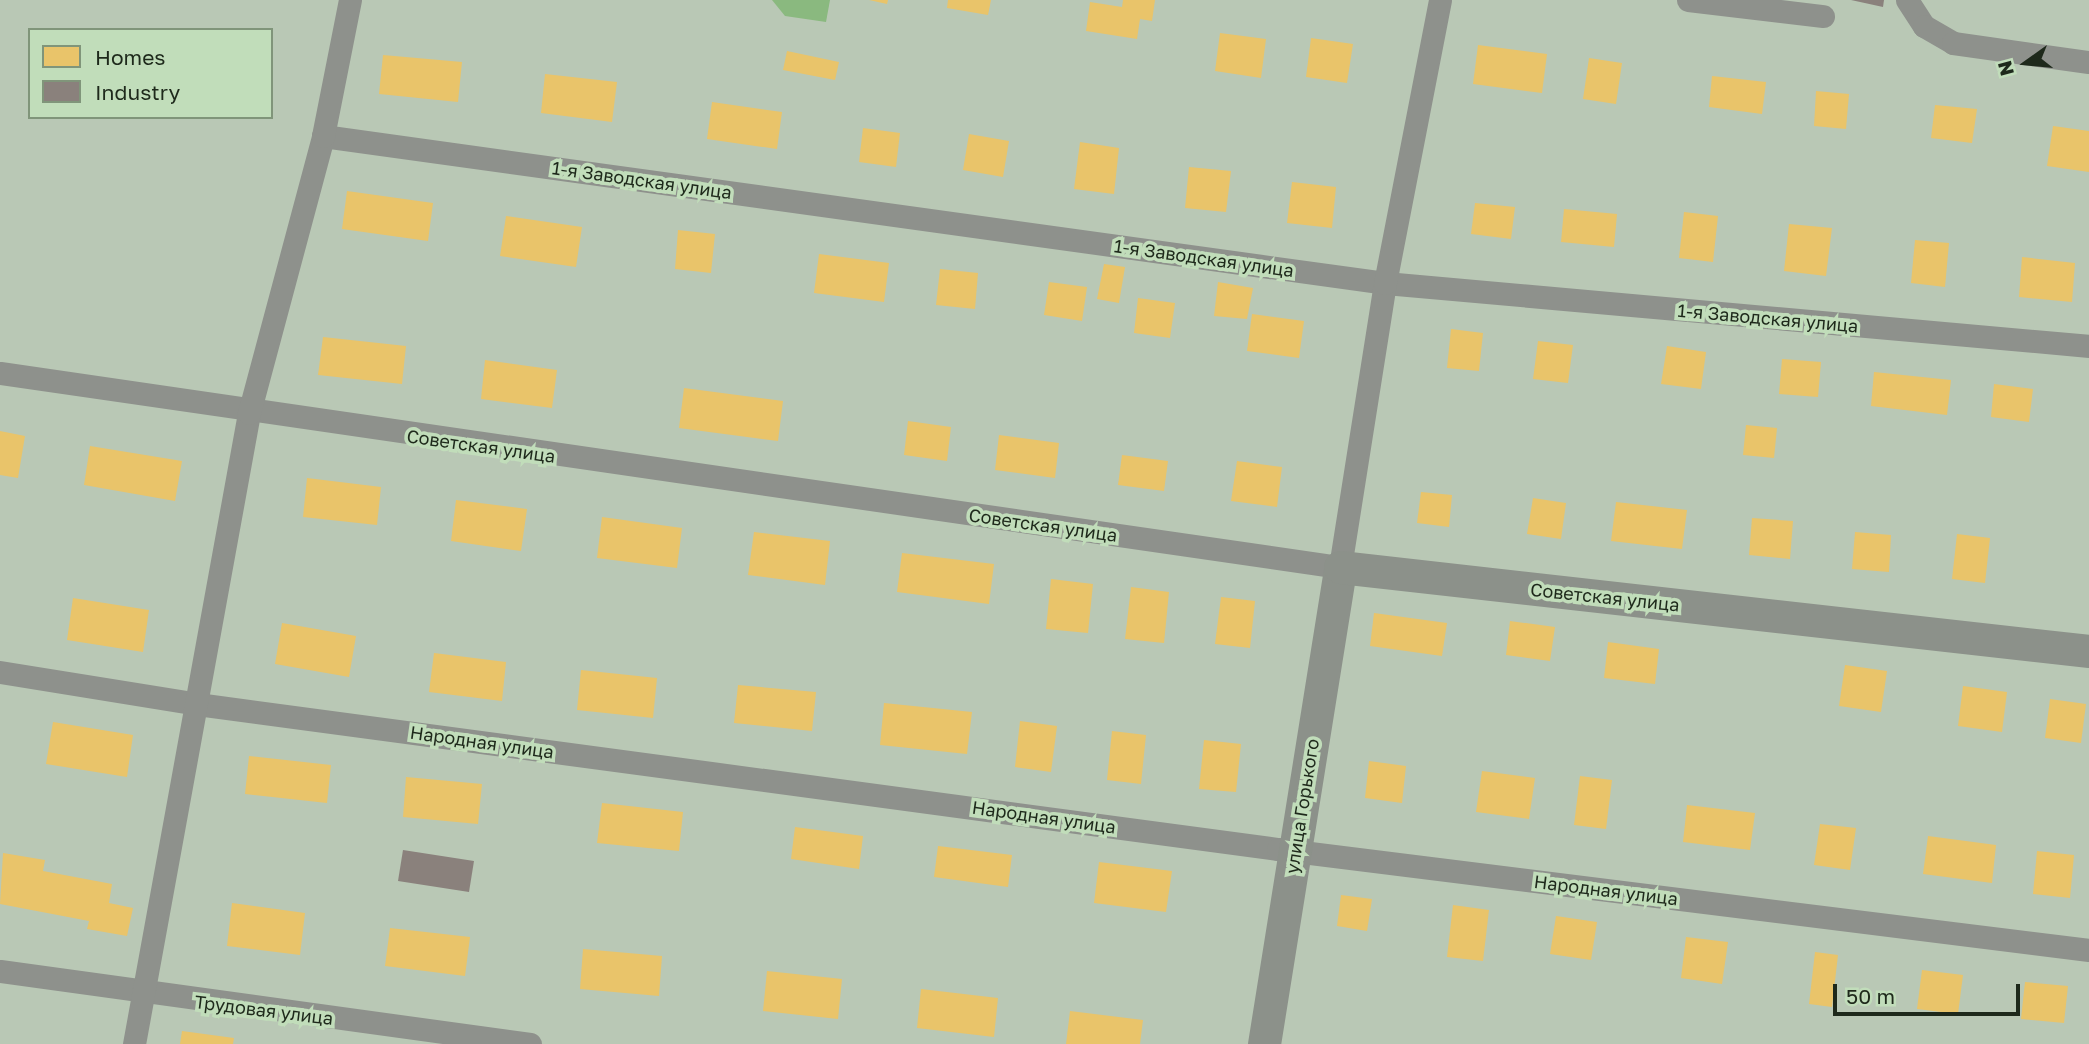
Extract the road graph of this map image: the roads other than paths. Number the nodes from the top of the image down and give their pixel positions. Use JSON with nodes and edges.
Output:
{"nodes":[{"id":1,"x":350,"y":0,"type":"edge"},
{"id":2,"x":1440,"y":0,"type":"edge"},
{"id":3,"x":1688,"y":0,"type":"edge"},
{"id":4,"x":1907,"y":0,"type":"edge"},
{"id":5,"x":1823,"y":16,"type":"dead end"},
{"id":6,"x":2089,"y":62,"type":"edge"},
{"id":7,"x":323,"y":136,"type":"junction"},
{"id":8,"x":1385,"y":284,"type":"junction"},
{"id":9,"x":2089,"y":346,"type":"edge"},
{"id":10,"x":0,"y":373,"type":"edge"},
{"id":11,"x":249,"y":413,"type":"junction"},
{"id":12,"x":1340,"y":567,"type":"junction"},
{"id":13,"x":2089,"y":651,"type":"edge"},
{"id":14,"x":0,"y":672,"type":"edge"},
{"id":15,"x":197,"y":704,"type":"junction"},
{"id":16,"x":1295,"y":851,"type":"junction"},
{"id":17,"x":2089,"y":950,"type":"edge"},
{"id":18,"x":0,"y":971,"type":"edge"},
{"id":19,"x":145,"y":995,"type":"junction"},
{"id":20,"x":134,"y":1044,"type":"edge"},
{"id":21,"x":530,"y":1044,"type":"edge"},
{"id":22,"x":1264,"y":1044,"type":"edge"}],
"edges":[{"from":1,"to":7,"type":"street"},
{"from":2,"to":8,"type":"street"},
{"from":3,"to":5,"type":"street"},
{"from":4,"to":6,"type":"street"},
{"from":7,"to":8,"type":"street","name":"1-я Заводская улица"},
{"from":7,"to":11,"type":"street"},
{"from":8,"to":9,"type":"street","name":"1-я Заводская улица"},
{"from":8,"to":12,"type":"street"},
{"from":10,"to":11,"type":"street","name":"Советская улица"},
{"from":11,"to":12,"type":"street","name":"Советская улица"},
{"from":11,"to":15,"type":"street"},
{"from":12,"to":13,"type":"street","name":"Советская улица"},
{"from":12,"to":16,"type":"street","name":"улица Горького"},
{"from":14,"to":15,"type":"street","name":"Народная улица"},
{"from":15,"to":16,"type":"street","name":"Народная улица"},
{"from":15,"to":19,"type":"street"},
{"from":16,"to":17,"type":"street","name":"Народная улица"},
{"from":16,"to":22,"type":"street","name":"улица Горького"},
{"from":18,"to":19,"type":"street","name":"Трудовая улица"},
{"from":19,"to":20,"type":"street"},
{"from":19,"to":21,"type":"street","name":"Трудовая улица"}]}
